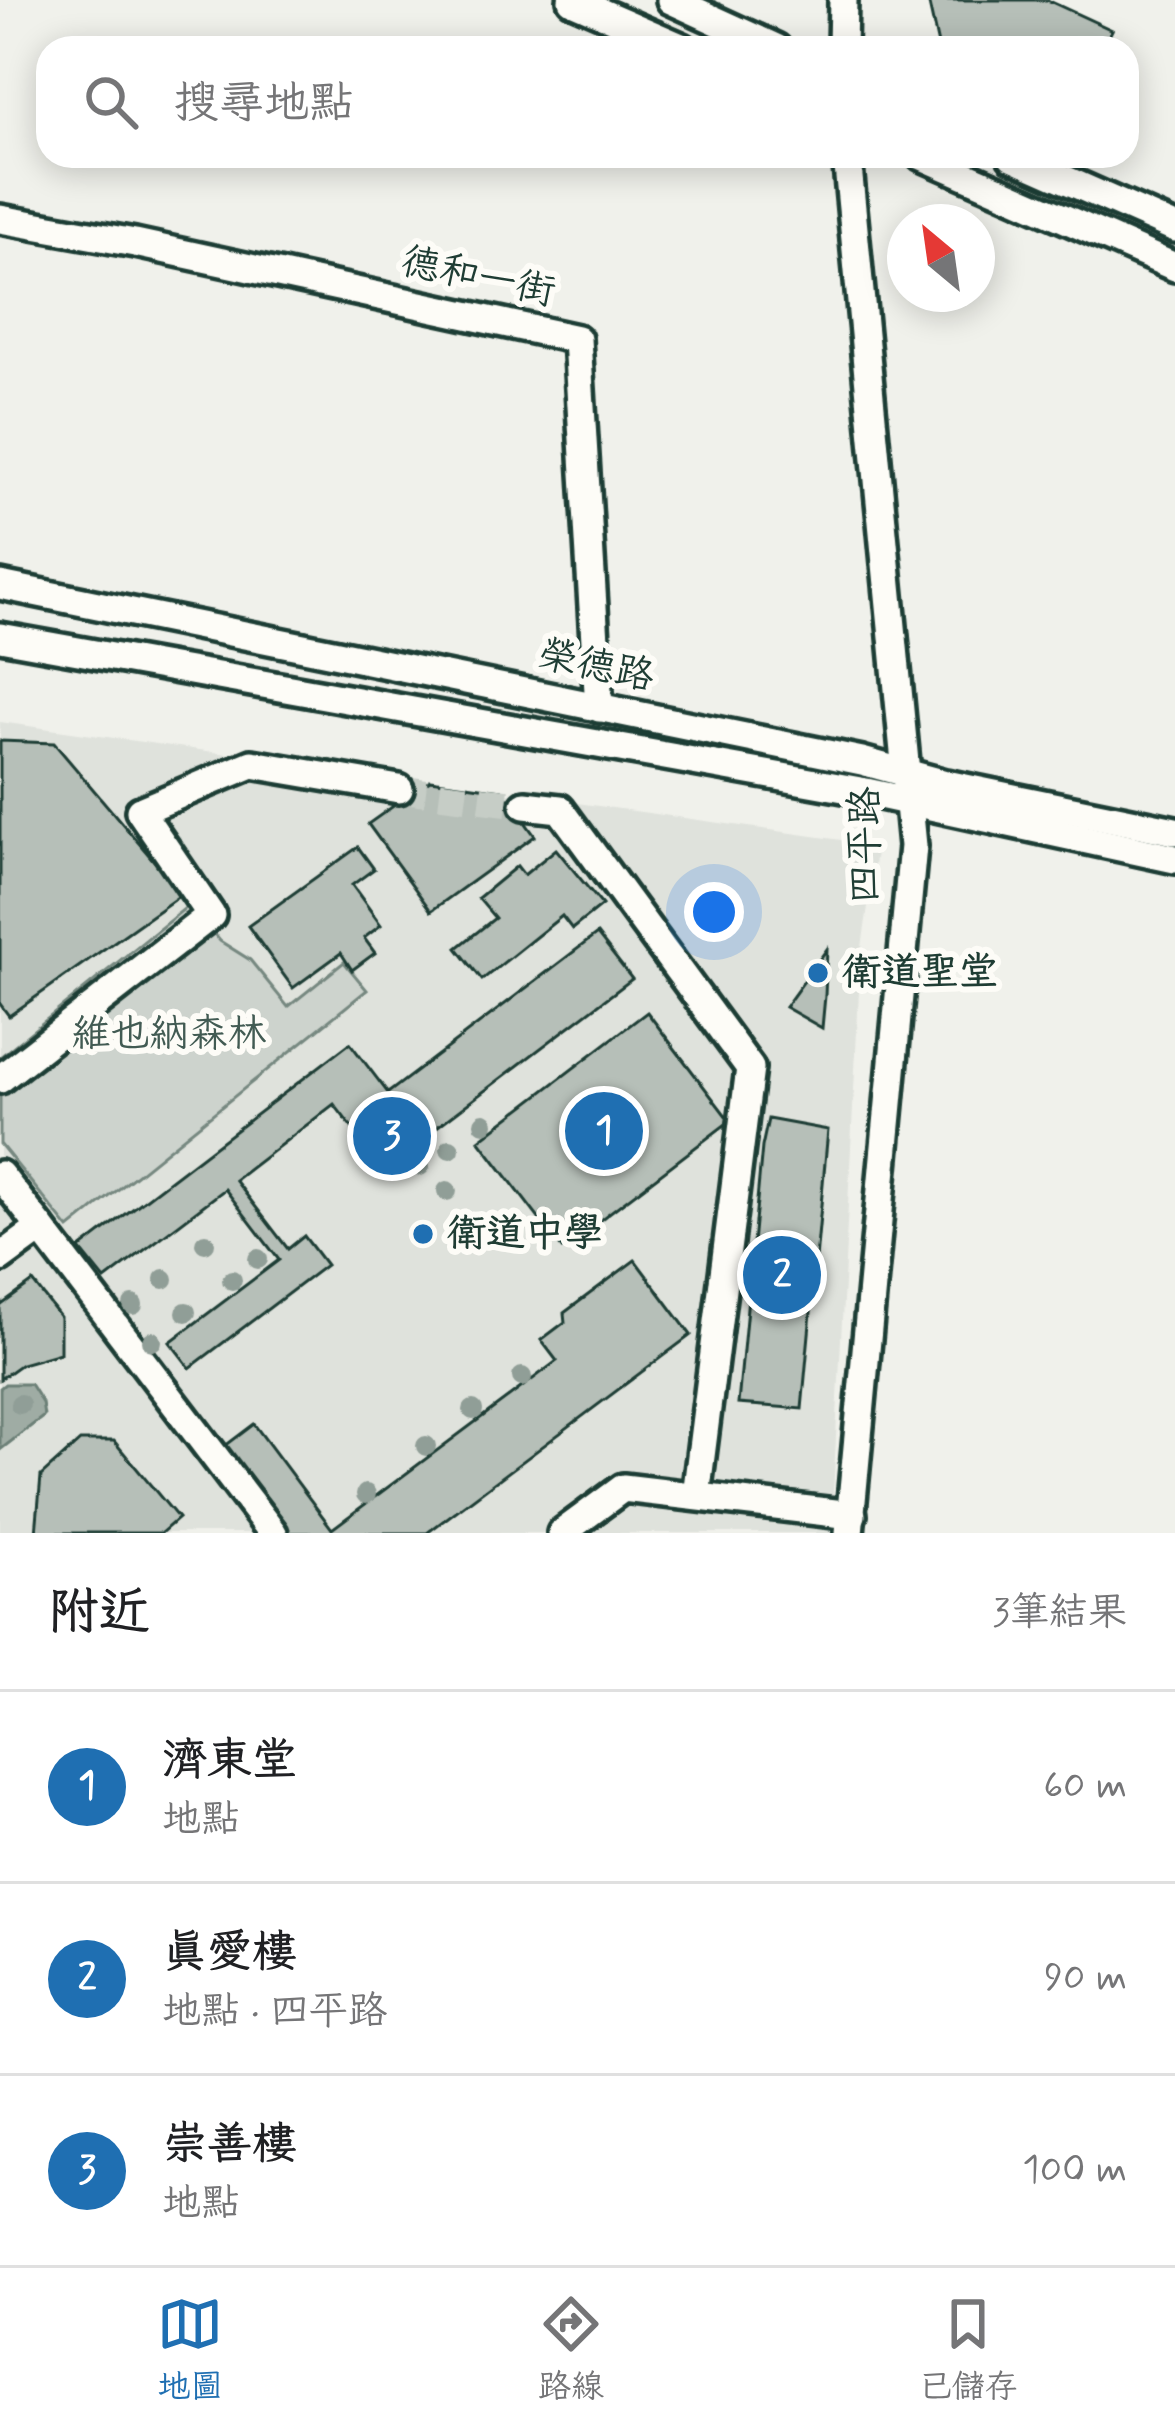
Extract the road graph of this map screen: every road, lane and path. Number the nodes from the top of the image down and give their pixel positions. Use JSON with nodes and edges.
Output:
{"nodes":[{"id":1,"x":572,"y":0,"type":"edge"},
{"id":2,"x":670,"y":0,"type":"edge"},
{"id":3,"x":843,"y":0,"type":"edge"},
{"id":4,"x":655,"y":36,"type":"edge"},
{"id":5,"x":750,"y":36,"type":"edge"},
{"id":6,"x":842,"y":36,"type":"edge"},
{"id":7,"x":848,"y":168,"type":"edge"},
{"id":8,"x":949,"y":168,"type":"edge"},
{"id":9,"x":1039,"y":168,"type":"edge"},
{"id":10,"x":0,"y":219,"type":"edge"},
{"id":11,"x":1175,"y":228,"type":"edge"},
{"id":12,"x":1175,"y":267,"type":"edge"},
{"id":13,"x":0,"y":585,"type":"edge"},
{"id":14,"x":0,"y":638,"type":"edge"},
{"id":15,"x":599,"y":708,"type":"junction"},
{"id":16,"x":905,"y":771,"type":"junction"},
{"id":17,"x":400,"y":789,"type":"tunnel mouth"},
{"id":18,"x":908,"y":801,"type":"junction"},
{"id":19,"x":525,"y":805,"type":"tunnel mouth"},
{"id":20,"x":1175,"y":831,"type":"edge"},
{"id":21,"x":1175,"y":859,"type":"edge"},
{"id":22,"x":0,"y":1078,"type":"edge"},
{"id":23,"x":0,"y":1175,"type":"edge"},
{"id":24,"x":41,"y":1228,"type":"junction"},
{"id":25,"x":0,"y":1258,"type":"edge"},
{"id":26,"x":696,"y":1496,"type":"junction"},
{"id":27,"x":850,"y":1524,"type":"edge"},
{"id":28,"x":273,"y":1533,"type":"edge"},
{"id":29,"x":562,"y":1533,"type":"edge"}],
"edges":[{"from":1,"to":4,"type":"street"},
{"from":2,"to":5,"type":"street"},
{"from":3,"to":6,"type":"street"},
{"from":7,"to":16,"type":"street","name":"四平路"},
{"from":8,"to":12,"type":"street"},
{"from":9,"to":11,"type":"street"},
{"from":10,"to":15,"type":"street","name":"德和一街"},
{"from":13,"to":15,"type":"street","name":"榮德路"},
{"from":14,"to":18,"type":"street","name":"榮德路"},
{"from":15,"to":16,"type":"street","name":"榮德路"},
{"from":16,"to":18,"type":"street","name":"四平路"},
{"from":16,"to":20,"type":"street","name":"榮德路"},
{"from":17,"to":22,"type":"street"},
{"from":18,"to":21,"type":"street","name":"榮德路"},
{"from":18,"to":27,"type":"street","name":"四平路"},
{"from":19,"to":26,"type":"street"},
{"from":23,"to":24,"type":"street"},
{"from":24,"to":25,"type":"street"},
{"from":24,"to":28,"type":"street"},
{"from":26,"to":27,"type":"street"},
{"from":26,"to":29,"type":"street"}]}
